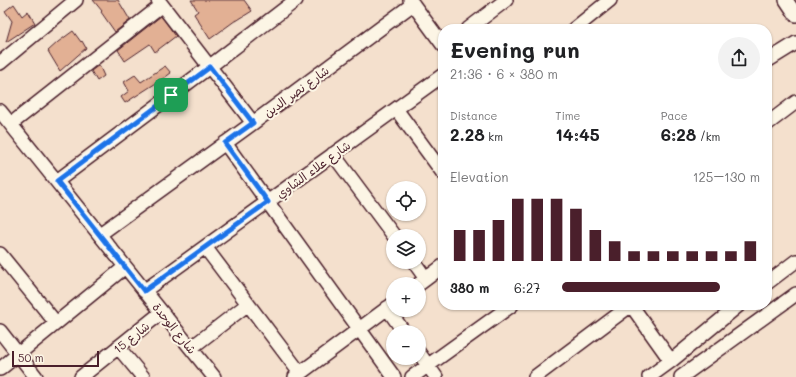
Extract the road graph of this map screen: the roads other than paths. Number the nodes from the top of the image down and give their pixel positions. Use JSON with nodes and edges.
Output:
{"nodes":[{"id":1,"x":76,"y":0,"type":"edge"},
{"id":2,"x":296,"y":0,"type":"edge"},
{"id":3,"x":506,"y":0,"type":"edge"},
{"id":4,"x":610,"y":0,"type":"edge"},
{"id":5,"x":786,"y":0,"type":"edge"},
{"id":6,"x":160,"y":2,"type":"edge"},
{"id":7,"x":412,"y":2,"type":"edge"},
{"id":8,"x":796,"y":15,"type":"edge"},
{"id":9,"x":475,"y":24,"type":"edge"},
{"id":10,"x":580,"y":24,"type":"edge"},
{"id":11,"x":438,"y":38,"type":"edge"},
{"id":12,"x":796,"y":43,"type":"edge"},
{"id":13,"x":772,"y":58,"type":"edge"},
{"id":14,"x":0,"y":63,"type":"edge"},
{"id":15,"x":210,"y":67,"type":"junction"},
{"id":16,"x":438,"y":79,"type":"edge"},
{"id":17,"x":796,"y":102,"type":"edge"},
{"id":18,"x":396,"y":109,"type":"junction"},
{"id":19,"x":0,"y":111,"type":"edge"},
{"id":20,"x":772,"y":120,"type":"edge"},
{"id":21,"x":253,"y":123,"type":"junction"},
{"id":22,"x":11,"y":124,"type":"junction"},
{"id":23,"x":225,"y":143,"type":"junction"},
{"id":24,"x":333,"y":154,"type":"junction"},
{"id":25,"x":438,"y":166,"type":"edge"},
{"id":26,"x":57,"y":181,"type":"junction"},
{"id":27,"x":268,"y":202,"type":"junction"},
{"id":28,"x":389,"y":229,"type":"edge"},
{"id":29,"x":100,"y":234,"type":"junction"},
{"id":30,"x":205,"y":247,"type":"junction"},
{"id":31,"x":0,"y":254,"type":"edge"},
{"id":32,"x":796,"y":261,"type":"edge"},
{"id":33,"x":125,"y":267,"type":"junction"},
{"id":34,"x":438,"y":270,"type":"edge"},
{"id":35,"x":772,"y":279,"type":"edge"},
{"id":36,"x":426,"y":280,"type":"edge"},
{"id":37,"x":144,"y":291,"type":"junction"},
{"id":38,"x":796,"y":294,"type":"edge"},
{"id":39,"x":248,"y":304,"type":"junction"},
{"id":40,"x":386,"y":309,"type":"edge"},
{"id":41,"x":505,"y":310,"type":"edge"},
{"id":42,"x":624,"y":310,"type":"edge"},
{"id":43,"x":635,"y":310,"type":"edge"},
{"id":44,"x":733,"y":310,"type":"edge"},
{"id":45,"x":162,"y":312,"type":"junction"},
{"id":46,"x":56,"y":323,"type":"junction"},
{"id":47,"x":359,"y":329,"type":"junction"},
{"id":48,"x":0,"y":331,"type":"edge"},
{"id":49,"x":118,"y":347,"type":"junction"},
{"id":50,"x":191,"y":348,"type":"junction"},
{"id":51,"x":18,"y":354,"type":"junction"},
{"id":52,"x":671,"y":361,"type":"junction"},
{"id":53,"x":426,"y":362,"type":"edge"},
{"id":54,"x":428,"y":365,"type":"junction"},
{"id":55,"x":0,"y":369,"type":"edge"},
{"id":56,"x":297,"y":375,"type":"edge"},
{"id":57,"x":36,"y":377,"type":"edge"},
{"id":58,"x":80,"y":377,"type":"edge"},
{"id":59,"x":143,"y":377,"type":"edge"},
{"id":60,"x":214,"y":377,"type":"edge"},
{"id":61,"x":394,"y":377,"type":"edge"},
{"id":62,"x":412,"y":377,"type":"edge"},
{"id":63,"x":436,"y":377,"type":"edge"},
{"id":64,"x":534,"y":377,"type":"edge"},
{"id":65,"x":649,"y":377,"type":"edge"},
{"id":66,"x":681,"y":377,"type":"edge"}],
"edges":[{"from":1,"to":14,"type":"street"},
{"from":2,"to":15,"type":"street"},
{"from":3,"to":9,"type":"street"},
{"from":4,"to":10,"type":"street"},
{"from":5,"to":8,"type":"street"},
{"from":6,"to":15,"type":"street"},
{"from":6,"to":22,"type":"street"},
{"from":7,"to":11,"type":"street"},
{"from":7,"to":21,"type":"street","name":"شارع نصر الدين"},
{"from":12,"to":13,"type":"street"},
{"from":15,"to":21,"type":"street"},
{"from":15,"to":26,"type":"street"},
{"from":16,"to":18,"type":"street","name":"شارع علاء الشاوي"},
{"from":17,"to":20,"type":"street"},
{"from":18,"to":24,"type":"street","name":"شارع علاء الشاوي"},
{"from":18,"to":25,"type":"street"},
{"from":19,"to":22,"type":"street","name":"شارع الوحدة"},
{"from":21,"to":23,"type":"street","name":"شارع نصر الدين"},
{"from":22,"to":26,"type":"street","name":"شارع الوحدة"},
{"from":23,"to":27,"type":"street"},
{"from":23,"to":29,"type":"street","name":"شارع نصر الدين"},
{"from":24,"to":27,"type":"street","name":"شارع علاء الشاوي"},
{"from":24,"to":28,"type":"street"},
{"from":26,"to":29,"type":"street","name":"شارع الوحدة"},
{"from":27,"to":30,"type":"street","name":"شارع علاء الشاوي"},
{"from":27,"to":47,"type":"street"},
{"from":29,"to":33,"type":"street","name":"شارع الوحدة"},
{"from":30,"to":37,"type":"street","name":"شارع علاء الشاوي"},
{"from":30,"to":39,"type":"street"},
{"from":31,"to":46,"type":"street"},
{"from":32,"to":35,"type":"street"},
{"from":33,"to":37,"type":"street","name":"شارع الوحدة"},
{"from":33,"to":46,"type":"street"},
{"from":34,"to":36,"type":"street"},
{"from":37,"to":45,"type":"street","name":"شارع الوحدة"},
{"from":38,"to":66,"type":"street"},
{"from":39,"to":50,"type":"street"},
{"from":39,"to":56,"type":"street"},
{"from":40,"to":47,"type":"street"},
{"from":41,"to":54,"type":"street"},
{"from":42,"to":64,"type":"street"},
{"from":43,"to":52,"type":"street"},
{"from":44,"to":52,"type":"street"},
{"from":45,"to":49,"type":"street","name":"شارع 15"},
{"from":45,"to":50,"type":"street","name":"شارع الوحدة"},
{"from":46,"to":51,"type":"street"},
{"from":47,"to":56,"type":"street"},
{"from":47,"to":61,"type":"street"},
{"from":48,"to":51,"type":"street"},
{"from":49,"to":58,"type":"street","name":"شارع 15"},
{"from":49,"to":59,"type":"street"},
{"from":50,"to":60,"type":"street","name":"شارع الوحدة"},
{"from":51,"to":55,"type":"street"},
{"from":51,"to":57,"type":"street"},
{"from":52,"to":65,"type":"street"},
{"from":53,"to":54,"type":"street"},
{"from":54,"to":62,"type":"street"},
{"from":54,"to":63,"type":"street"}]}
